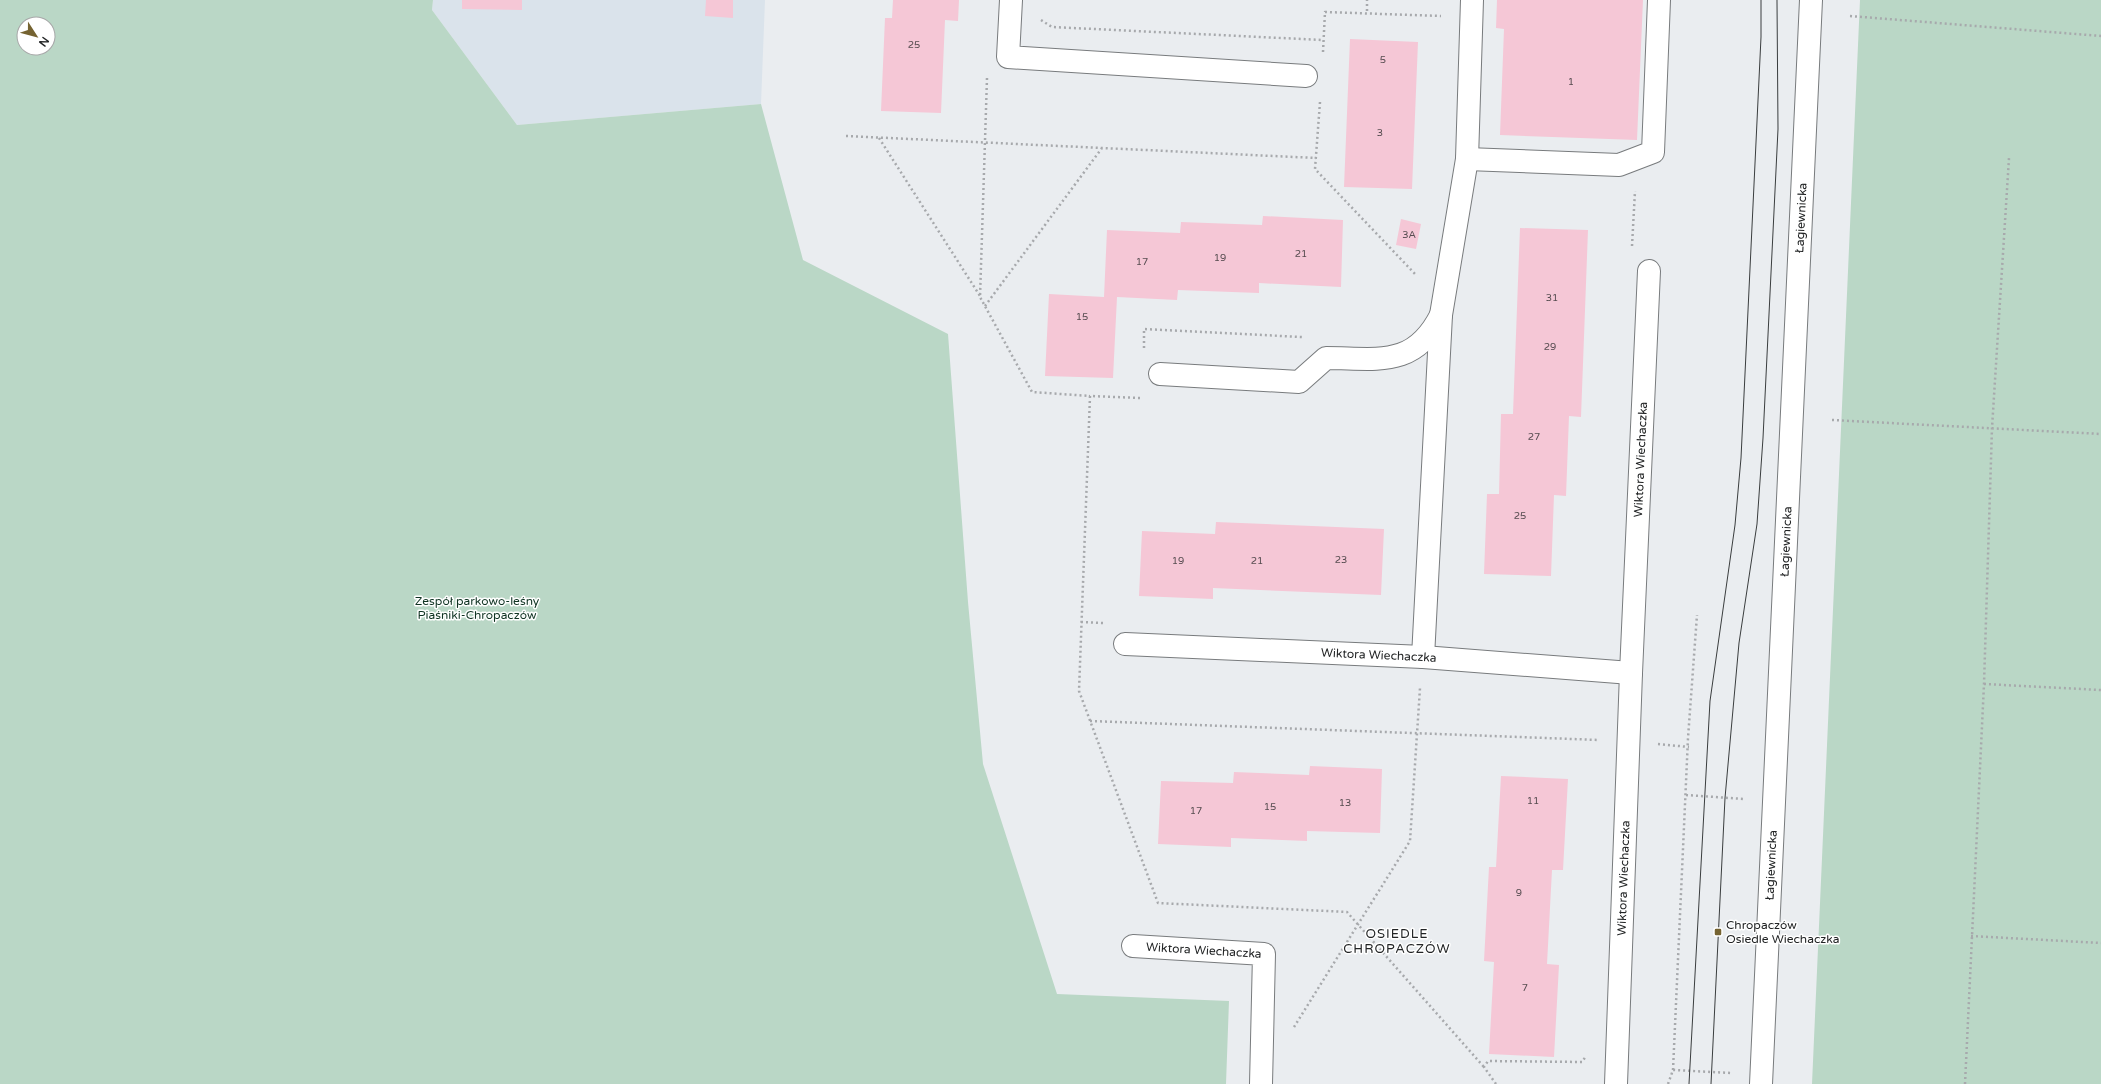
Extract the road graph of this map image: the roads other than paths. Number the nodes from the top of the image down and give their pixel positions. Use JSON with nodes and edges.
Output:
{"nodes":[{"id":1,"x":1011,"y":0,"type":"edge"},
{"id":2,"x":1472,"y":0,"type":"edge"},
{"id":3,"x":1659,"y":0,"type":"edge"},
{"id":4,"x":1811,"y":0,"type":"edge"},
{"id":5,"x":1306,"y":76,"type":"dead end"},
{"id":6,"x":1467,"y":159,"type":"junction"},
{"id":7,"x":1649,"y":271,"type":"dead end"},
{"id":8,"x":1441,"y":315,"type":"junction"},
{"id":9,"x":1160,"y":374,"type":"dead end"},
{"id":10,"x":1125,"y":644,"type":"dead end"},
{"id":11,"x":1423,"y":657,"type":"junction"},
{"id":12,"x":1631,"y":673,"type":"junction"},
{"id":13,"x":1133,"y":946,"type":"dead end"},
{"id":14,"x":1261,"y":1084,"type":"edge"},
{"id":15,"x":1616,"y":1084,"type":"edge"},
{"id":16,"x":1761,"y":1084,"type":"edge"}],
"edges":[{"from":1,"to":5,"type":"street"},
{"from":2,"to":6,"type":"street"},
{"from":3,"to":6,"type":"street"},
{"from":4,"to":16,"type":"street","name":"Łagiewnicka"},
{"from":6,"to":8,"type":"street"},
{"from":7,"to":12,"type":"street","name":"Wiktora Wiechaczka"},
{"from":8,"to":9,"type":"street"},
{"from":8,"to":11,"type":"street"},
{"from":10,"to":11,"type":"street","name":"Wiktora Wiechaczka"},
{"from":11,"to":12,"type":"street","name":"Wiktora Wiechaczka"},
{"from":12,"to":15,"type":"street","name":"Wiktora Wiechaczka"},
{"from":13,"to":14,"type":"street","name":"Wiktora Wiechaczka"}]}
